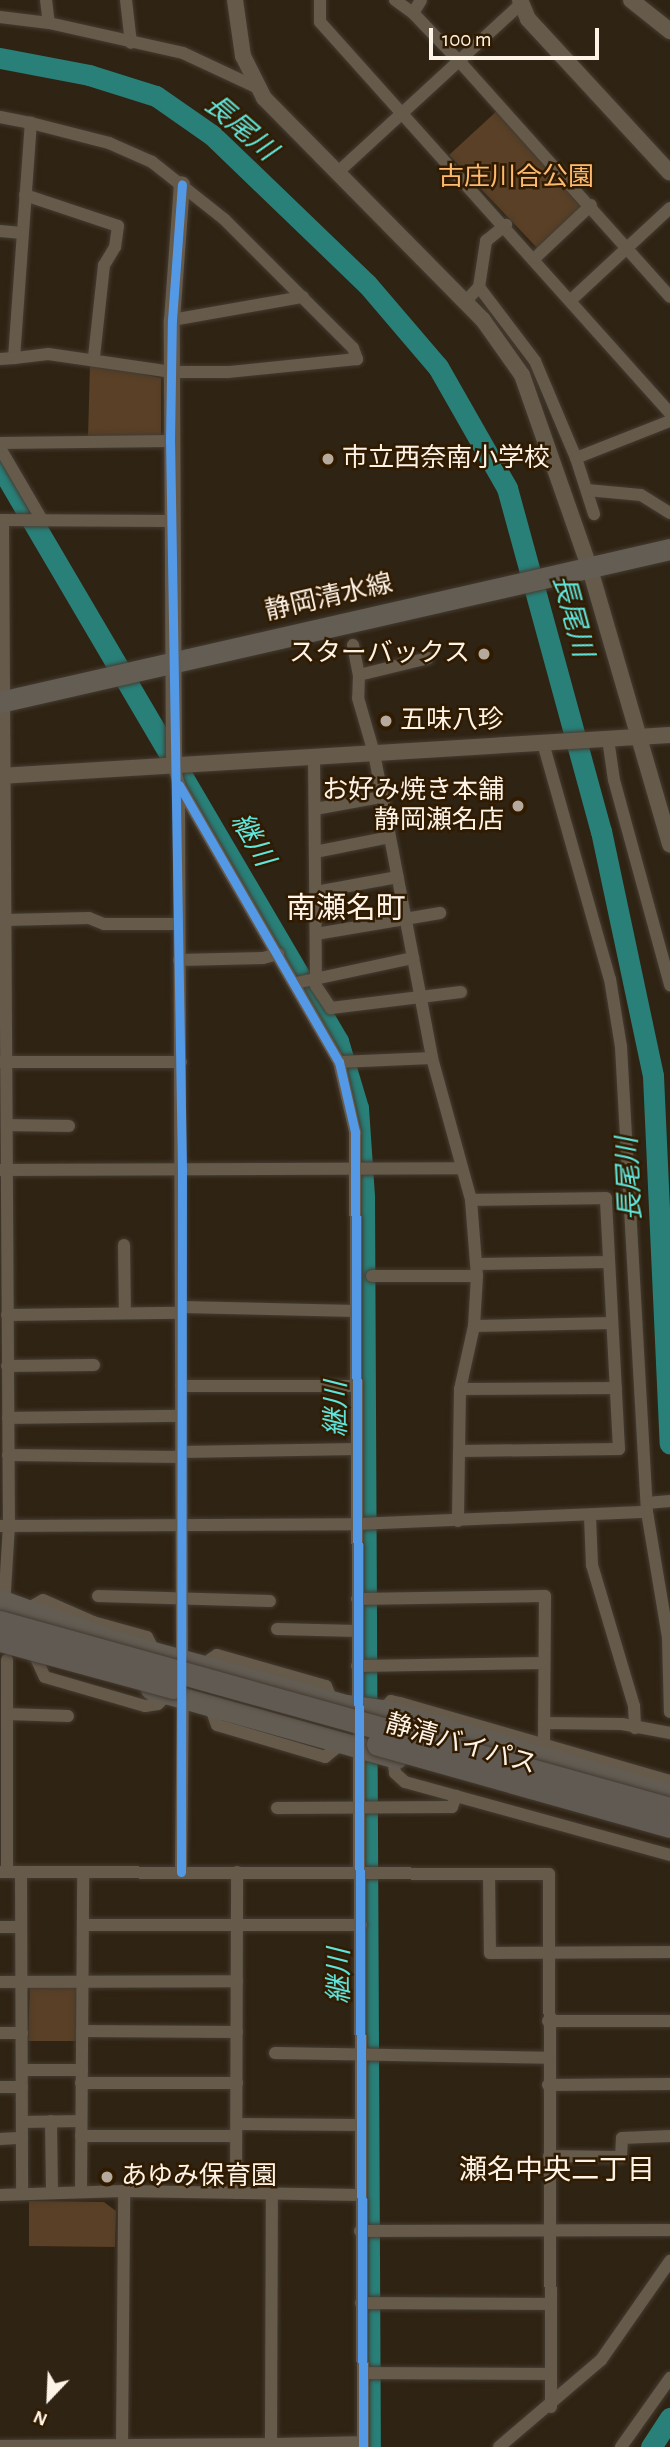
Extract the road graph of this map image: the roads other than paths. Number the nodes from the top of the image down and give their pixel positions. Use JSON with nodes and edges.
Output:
{"nodes":[{"id":1,"x":46,"y":0,"type":"edge"},
{"id":2,"x":126,"y":0,"type":"edge"},
{"id":3,"x":235,"y":0,"type":"edge"},
{"id":4,"x":320,"y":0,"type":"edge"},
{"id":5,"x":394,"y":0,"type":"edge"},
{"id":6,"x":421,"y":0,"type":"edge"},
{"id":7,"x":632,"y":0,"type":"edge"},
{"id":8,"x":520,"y":3,"type":"edge"},
{"id":9,"x":413,"y":13,"type":"junction"},
{"id":10,"x":0,"y":17,"type":"edge"},
{"id":11,"x":49,"y":23,"type":"junction"},
{"id":12,"x":670,"y":31,"type":"edge"},
{"id":13,"x":131,"y":43,"type":"junction"},
{"id":14,"x":460,"y":62,"type":"junction"},
{"id":15,"x":258,"y":88,"type":"junction"},
{"id":16,"x":403,"y":111,"type":"junction"},
{"id":17,"x":0,"y":117,"type":"edge"},
{"id":18,"x":31,"y":123,"type":"junction"},
{"id":19,"x":337,"y":173,"type":"junction"},
{"id":20,"x":670,"y":173,"type":"edge"},
{"id":21,"x":182,"y":184,"type":"junction"},
{"id":22,"x":25,"y":195,"type":"junction"},
{"id":23,"x":591,"y":205,"type":"junction"},
{"id":24,"x":670,"y":208,"type":"edge"},
{"id":25,"x":506,"y":225,"type":"junction"},
{"id":26,"x":0,"y":231,"type":"edge"},
{"id":27,"x":22,"y":233,"type":"junction"},
{"id":28,"x":628,"y":246,"type":"junction"},
{"id":29,"x":535,"y":258,"type":"junction"},
{"id":30,"x":479,"y":287,"type":"junction"},
{"id":31,"x":303,"y":297,"type":"junction"},
{"id":32,"x":670,"y":297,"type":"edge"},
{"id":33,"x":571,"y":300,"type":"junction"},
{"id":34,"x":465,"y":302,"type":"junction"},
{"id":35,"x":172,"y":320,"type":"junction"},
{"id":36,"x":94,"y":357,"type":"junction"},
{"id":37,"x":14,"y":358,"type":"junction"},
{"id":38,"x":0,"y":359,"type":"edge"},
{"id":39,"x":172,"y":372,"type":"junction"},
{"id":40,"x":670,"y":414,"type":"edge"},
{"id":41,"x":670,"y":421,"type":"edge"},
{"id":42,"x":170,"y":441,"type":"junction"},
{"id":43,"x":0,"y":443,"type":"edge"},
{"id":44,"x":0,"y":449,"type":"edge"},
{"id":45,"x":576,"y":458,"type":"junction"},
{"id":46,"x":587,"y":490,"type":"junction"},
{"id":47,"x":670,"y":513,"type":"edge"},
{"id":48,"x":594,"y":514,"type":"dead end"},
{"id":49,"x":2,"y":520,"type":"edge"},
{"id":50,"x":42,"y":520,"type":"junction"},
{"id":51,"x":170,"y":521,"type":"junction"},
{"id":52,"x":670,"y":549,"type":"edge"},
{"id":53,"x":590,"y":569,"type":"junction"},
{"id":54,"x":353,"y":645,"type":"dead end"},
{"id":55,"x":428,"y":659,"type":"dead end"},
{"id":56,"x":170,"y":663,"type":"junction"},
{"id":57,"x":359,"y":675,"type":"junction"},
{"id":58,"x":2,"y":702,"type":"edge"},
{"id":59,"x":670,"y":734,"type":"edge"},
{"id":60,"x":639,"y":735,"type":"junction"},
{"id":61,"x":605,"y":739,"type":"junction"},
{"id":62,"x":546,"y":743,"type":"junction"},
{"id":63,"x":374,"y":753,"type":"junction"},
{"id":64,"x":314,"y":757,"type":"junction"},
{"id":65,"x":174,"y":765,"type":"junction"},
{"id":66,"x":2,"y":776,"type":"edge"},
{"id":67,"x":179,"y":785,"type":"junction"},
{"id":68,"x":382,"y":797,"type":"junction"},
{"id":69,"x":315,"y":809,"type":"junction"},
{"id":70,"x":390,"y":837,"type":"junction"},
{"id":71,"x":670,"y":845,"type":"edge"},
{"id":72,"x":315,"y":852,"type":"junction"},
{"id":73,"x":398,"y":877,"type":"junction"},
{"id":74,"x":316,"y":892,"type":"junction"},
{"id":75,"x":440,"y":913,"type":"dead end"},
{"id":76,"x":405,"y":918,"type":"junction"},
{"id":77,"x":5,"y":920,"type":"junction"},
{"id":78,"x":180,"y":924,"type":"junction"},
{"id":79,"x":316,"y":934,"type":"junction"},
{"id":80,"x":278,"y":954,"type":"junction"},
{"id":81,"x":413,"y":958,"type":"junction"},
{"id":82,"x":180,"y":960,"type":"junction"},
{"id":83,"x":316,"y":977,"type":"junction"},
{"id":84,"x":296,"y":983,"type":"junction"},
{"id":85,"x":670,"y":985,"type":"edge"},
{"id":86,"x":461,"y":992,"type":"dead end"},
{"id":87,"x":421,"y":999,"type":"junction"},
{"id":88,"x":432,"y":1058,"type":"junction"},
{"id":89,"x":3,"y":1062,"type":"edge"},
{"id":90,"x":181,"y":1062,"type":"junction"},
{"id":91,"x":339,"y":1062,"type":"junction"},
{"id":92,"x":6,"y":1125,"type":"junction"},
{"id":93,"x":69,"y":1126,"type":"dead end"},
{"id":94,"x":460,"y":1168,"type":"junction"},
{"id":95,"x":182,"y":1169,"type":"junction"},
{"id":96,"x":356,"y":1169,"type":"junction"},
{"id":97,"x":4,"y":1170,"type":"edge"},
{"id":98,"x":471,"y":1200,"type":"junction"},
{"id":99,"x":124,"y":1245,"type":"dead end"},
{"id":100,"x":609,"y":1262,"type":"junction"},
{"id":101,"x":477,"y":1270,"type":"junction"},
{"id":102,"x":372,"y":1276,"type":"dead end"},
{"id":103,"x":4,"y":1282,"type":"edge"},
{"id":104,"x":182,"y":1310,"type":"junction"},
{"id":105,"x":356,"y":1311,"type":"junction"},
{"id":106,"x":125,"y":1313,"type":"junction"},
{"id":107,"x":7,"y":1315,"type":"junction"},
{"id":108,"x":612,"y":1323,"type":"junction"},
{"id":109,"x":474,"y":1326,"type":"junction"},
{"id":110,"x":94,"y":1365,"type":"dead end"},
{"id":111,"x":7,"y":1366,"type":"junction"},
{"id":112,"x":4,"y":1383,"type":"edge"},
{"id":113,"x":181,"y":1386,"type":"junction"},
{"id":114,"x":356,"y":1386,"type":"junction"},
{"id":115,"x":616,"y":1388,"type":"junction"},
{"id":116,"x":460,"y":1389,"type":"junction"},
{"id":117,"x":181,"y":1416,"type":"junction"},
{"id":118,"x":8,"y":1418,"type":"junction"},
{"id":119,"x":356,"y":1449,"type":"junction"},
{"id":120,"x":460,"y":1451,"type":"junction"},
{"id":121,"x":8,"y":1455,"type":"junction"},
{"id":122,"x":181,"y":1455,"type":"junction"},
{"id":123,"x":670,"y":1501,"type":"edge"},
{"id":124,"x":648,"y":1506,"type":"junction"},
{"id":125,"x":590,"y":1517,"type":"junction"},
{"id":126,"x":458,"y":1521,"type":"junction"},
{"id":127,"x":357,"y":1524,"type":"junction"},
{"id":128,"x":181,"y":1525,"type":"junction"},
{"id":129,"x":4,"y":1526,"type":"edge"},
{"id":130,"x":98,"y":1596,"type":"dead end"},
{"id":131,"x":357,"y":1599,"type":"junction"},
{"id":132,"x":180,"y":1601,"type":"junction"},
{"id":133,"x":270,"y":1601,"type":"dead end"},
{"id":134,"x":2,"y":1610,"type":"edge"},
{"id":135,"x":277,"y":1629,"type":"dead end"},
{"id":136,"x":357,"y":1631,"type":"junction"},
{"id":137,"x":2,"y":1648,"type":"edge"},
{"id":138,"x":37,"y":1653,"type":"junction"},
{"id":139,"x":148,"y":1658,"type":"junction"},
{"id":140,"x":192,"y":1663,"type":"junction"},
{"id":141,"x":544,"y":1663,"type":"junction"},
{"id":142,"x":357,"y":1666,"type":"junction"},
{"id":143,"x":175,"y":1697,"type":"junction"},
{"id":144,"x":358,"y":1707,"type":"junction"},
{"id":145,"x":670,"y":1712,"type":"edge"},
{"id":146,"x":7,"y":1714,"type":"junction"},
{"id":147,"x":68,"y":1716,"type":"dead end"},
{"id":148,"x":544,"y":1723,"type":"junction"},
{"id":149,"x":635,"y":1728,"type":"junction"},
{"id":150,"x":670,"y":1733,"type":"edge"},
{"id":151,"x":350,"y":1746,"type":"junction"},
{"id":152,"x":534,"y":1749,"type":"junction"},
{"id":153,"x":393,"y":1758,"type":"junction"},
{"id":154,"x":670,"y":1781,"type":"edge"},
{"id":155,"x":670,"y":1795,"type":"edge"},
{"id":156,"x":456,"y":1796,"type":"junction"},
{"id":157,"x":277,"y":1808,"type":"dead end"},
{"id":158,"x":358,"y":1808,"type":"junction"},
{"id":159,"x":670,"y":1809,"type":"edge"},
{"id":160,"x":670,"y":1826,"type":"edge"},
{"id":161,"x":670,"y":1838,"type":"edge"},
{"id":162,"x":670,"y":1855,"type":"edge"},
{"id":163,"x":4,"y":1872,"type":"edge"},
{"id":164,"x":21,"y":1872,"type":"junction"},
{"id":165,"x":83,"y":1872,"type":"junction"},
{"id":166,"x":181,"y":1872,"type":"junction"},
{"id":167,"x":237,"y":1872,"type":"junction"},
{"id":168,"x":358,"y":1874,"type":"junction"},
{"id":169,"x":489,"y":1874,"type":"junction"},
{"id":170,"x":83,"y":1925,"type":"junction"},
{"id":171,"x":361,"y":1925,"type":"junction"},
{"id":172,"x":237,"y":1926,"type":"junction"},
{"id":173,"x":0,"y":1927,"type":"edge"},
{"id":174,"x":21,"y":1927,"type":"junction"},
{"id":175,"x":670,"y":1952,"type":"edge"},
{"id":176,"x":549,"y":1954,"type":"junction"},
{"id":177,"x":237,"y":1981,"type":"junction"},
{"id":178,"x":0,"y":1982,"type":"edge"},
{"id":179,"x":22,"y":1982,"type":"junction"},
{"id":180,"x":82,"y":1982,"type":"junction"},
{"id":181,"x":548,"y":2021,"type":"junction"},
{"id":182,"x":670,"y":2021,"type":"edge"},
{"id":183,"x":82,"y":2031,"type":"junction"},
{"id":184,"x":237,"y":2032,"type":"junction"},
{"id":185,"x":0,"y":2033,"type":"edge"},
{"id":186,"x":22,"y":2033,"type":"junction"},
{"id":187,"x":275,"y":2053,"type":"dead end"},
{"id":188,"x":360,"y":2054,"type":"junction"},
{"id":189,"x":548,"y":2058,"type":"junction"},
{"id":190,"x":22,"y":2070,"type":"junction"},
{"id":191,"x":81,"y":2076,"type":"junction"},
{"id":192,"x":237,"y":2083,"type":"junction"},
{"id":193,"x":670,"y":2084,"type":"edge"},
{"id":194,"x":548,"y":2085,"type":"junction"},
{"id":195,"x":0,"y":2087,"type":"edge"},
{"id":196,"x":22,"y":2087,"type":"junction"},
{"id":197,"x":51,"y":2121,"type":"junction"},
{"id":198,"x":81,"y":2121,"type":"junction"},
{"id":199,"x":22,"y":2122,"type":"junction"},
{"id":200,"x":360,"y":2125,"type":"junction"},
{"id":201,"x":237,"y":2130,"type":"junction"},
{"id":202,"x":670,"y":2136,"type":"edge"},
{"id":203,"x":81,"y":2137,"type":"junction"},
{"id":204,"x":22,"y":2138,"type":"junction"},
{"id":205,"x":0,"y":2139,"type":"edge"},
{"id":206,"x":549,"y":2156,"type":"junction"},
{"id":207,"x":124,"y":2191,"type":"junction"},
{"id":208,"x":81,"y":2192,"type":"junction"},
{"id":209,"x":52,"y":2193,"type":"junction"},
{"id":210,"x":236,"y":2193,"type":"junction"},
{"id":211,"x":22,"y":2194,"type":"junction"},
{"id":212,"x":0,"y":2195,"type":"edge"},
{"id":213,"x":271,"y":2195,"type":"junction"},
{"id":214,"x":360,"y":2195,"type":"junction"},
{"id":215,"x":550,"y":2229,"type":"junction"},
{"id":216,"x":670,"y":2230,"type":"edge"},
{"id":217,"x":360,"y":2231,"type":"junction"},
{"id":218,"x":670,"y":2261,"type":"edge"},
{"id":219,"x":361,"y":2303,"type":"junction"},
{"id":220,"x":550,"y":2304,"type":"junction"},
{"id":221,"x":363,"y":2373,"type":"junction"},
{"id":222,"x":551,"y":2374,"type":"junction"},
{"id":223,"x":670,"y":2378,"type":"edge"},
{"id":224,"x":551,"y":2407,"type":"junction"},
{"id":225,"x":271,"y":2444,"type":"junction"},
{"id":226,"x":121,"y":2445,"type":"junction"},
{"id":227,"x":363,"y":2445,"type":"edge"},
{"id":228,"x":0,"y":2446,"type":"edge"},
{"id":229,"x":188,"y":2446,"type":"edge"},
{"id":230,"x":11,"y":2447,"type":"edge"},
{"id":231,"x":499,"y":2447,"type":"edge"},
{"id":232,"x":621,"y":2447,"type":"edge"}],
"edges":[{"from":1,"to":11,"type":"street"},
{"from":2,"to":13,"type":"street"},
{"from":3,"to":15,"type":"street"},
{"from":4,"to":16,"type":"street"},
{"from":5,"to":9,"type":"street"},
{"from":6,"to":9,"type":"street"},
{"from":7,"to":12,"type":"street"},
{"from":8,"to":14,"type":"street"},
{"from":8,"to":20,"type":"street"},
{"from":9,"to":14,"type":"street"},
{"from":10,"to":11,"type":"street"},
{"from":11,"to":13,"type":"street"},
{"from":13,"to":15,"type":"street"},
{"from":14,"to":16,"type":"street"},
{"from":14,"to":23,"type":"street"},
{"from":15,"to":19,"type":"street"},
{"from":16,"to":19,"type":"street"},
{"from":16,"to":25,"type":"street"},
{"from":17,"to":18,"type":"street"},
{"from":18,"to":21,"type":"street"},
{"from":18,"to":22,"type":"street"},
{"from":19,"to":34,"type":"street"},
{"from":21,"to":31,"type":"street"},
{"from":21,"to":35,"type":"street"},
{"from":22,"to":27,"type":"street"},
{"from":22,"to":36,"type":"street"},
{"from":23,"to":28,"type":"street"},
{"from":23,"to":29,"type":"street"},
{"from":24,"to":28,"type":"street"},
{"from":25,"to":29,"type":"street"},
{"from":25,"to":30,"type":"street"},
{"from":26,"to":27,"type":"street"},
{"from":27,"to":37,"type":"street"},
{"from":28,"to":32,"type":"street"},
{"from":28,"to":33,"type":"street"},
{"from":29,"to":33,"type":"street"},
{"from":30,"to":34,"type":"street"},
{"from":30,"to":45,"type":"street"},
{"from":31,"to":35,"type":"street"},
{"from":31,"to":39,"type":"street"},
{"from":33,"to":40,"type":"street"},
{"from":34,"to":53,"type":"street"},
{"from":35,"to":39,"type":"street"},
{"from":36,"to":37,"type":"street"},
{"from":36,"to":39,"type":"street"},
{"from":37,"to":38,"type":"street"},
{"from":39,"to":42,"type":"street"},
{"from":41,"to":45,"type":"street"},
{"from":42,"to":43,"type":"street"},
{"from":42,"to":51,"type":"street"},
{"from":44,"to":50,"type":"street"},
{"from":45,"to":46,"type":"street"},
{"from":46,"to":47,"type":"street"},
{"from":46,"to":48,"type":"street"},
{"from":49,"to":50,"type":"street"},
{"from":49,"to":58,"type":"street"},
{"from":50,"to":51,"type":"street"},
{"from":51,"to":56,"type":"street"},
{"from":52,"to":53,"type":"main road","name":"静岡清水線"},
{"from":53,"to":56,"type":"main road","name":"静岡清水線"},
{"from":53,"to":60,"type":"street"},
{"from":54,"to":57,"type":"street"},
{"from":55,"to":57,"type":"street"},
{"from":56,"to":58,"type":"main road","name":"静岡清水線"},
{"from":56,"to":65,"type":"street"},
{"from":57,"to":63,"type":"street"},
{"from":58,"to":66,"type":"street"},
{"from":59,"to":60,"type":"street"},
{"from":60,"to":61,"type":"street"},
{"from":60,"to":71,"type":"street"},
{"from":61,"to":62,"type":"street"},
{"from":61,"to":85,"type":"street"},
{"from":62,"to":63,"type":"street"},
{"from":62,"to":124,"type":"street"},
{"from":63,"to":64,"type":"street"},
{"from":63,"to":68,"type":"street"},
{"from":64,"to":65,"type":"street"},
{"from":64,"to":69,"type":"street"},
{"from":65,"to":66,"type":"street"},
{"from":65,"to":67,"type":"street"},
{"from":66,"to":77,"type":"street"},
{"from":67,"to":78,"type":"street"},
{"from":67,"to":80,"type":"street"},
{"from":68,"to":69,"type":"street"},
{"from":68,"to":70,"type":"street"},
{"from":69,"to":72,"type":"street"},
{"from":70,"to":72,"type":"street"},
{"from":70,"to":73,"type":"street"},
{"from":72,"to":74,"type":"street"},
{"from":73,"to":74,"type":"street"},
{"from":73,"to":76,"type":"street"},
{"from":74,"to":79,"type":"street"},
{"from":75,"to":76,"type":"street"},
{"from":76,"to":79,"type":"street"},
{"from":76,"to":81,"type":"street"},
{"from":77,"to":78,"type":"street"},
{"from":77,"to":89,"type":"street"},
{"from":78,"to":82,"type":"street"},
{"from":79,"to":83,"type":"street"},
{"from":80,"to":82,"type":"street"},
{"from":80,"to":84,"type":"street"},
{"from":81,"to":83,"type":"street"},
{"from":81,"to":87,"type":"street"},
{"from":82,"to":90,"type":"street"},
{"from":83,"to":84,"type":"street"},
{"from":83,"to":87,"type":"street"},
{"from":84,"to":91,"type":"street"},
{"from":86,"to":87,"type":"street"},
{"from":87,"to":88,"type":"street"},
{"from":88,"to":91,"type":"street"},
{"from":88,"to":94,"type":"street"},
{"from":89,"to":90,"type":"street"},
{"from":89,"to":92,"type":"street"},
{"from":90,"to":95,"type":"street"},
{"from":91,"to":96,"type":"street"},
{"from":92,"to":93,"type":"street"},
{"from":92,"to":97,"type":"street"},
{"from":94,"to":96,"type":"street"},
{"from":94,"to":98,"type":"street"},
{"from":95,"to":96,"type":"street"},
{"from":95,"to":97,"type":"street"},
{"from":95,"to":104,"type":"street"},
{"from":96,"to":105,"type":"street"},
{"from":97,"to":103,"type":"street"},
{"from":98,"to":100,"type":"street"},
{"from":98,"to":101,"type":"street"},
{"from":99,"to":106,"type":"street"},
{"from":100,"to":101,"type":"street"},
{"from":100,"to":108,"type":"street"},
{"from":101,"to":102,"type":"street"},
{"from":101,"to":109,"type":"street"},
{"from":103,"to":107,"type":"street"},
{"from":104,"to":105,"type":"street"},
{"from":104,"to":106,"type":"street"},
{"from":104,"to":113,"type":"street"},
{"from":105,"to":114,"type":"street"},
{"from":106,"to":107,"type":"street"},
{"from":107,"to":111,"type":"street"},
{"from":108,"to":109,"type":"street"},
{"from":108,"to":115,"type":"street"},
{"from":109,"to":116,"type":"street"},
{"from":110,"to":111,"type":"street"},
{"from":111,"to":112,"type":"street"},
{"from":112,"to":118,"type":"street"},
{"from":113,"to":114,"type":"street"},
{"from":113,"to":117,"type":"street"},
{"from":114,"to":119,"type":"street"},
{"from":115,"to":116,"type":"street"},
{"from":115,"to":120,"type":"street"},
{"from":116,"to":120,"type":"street"},
{"from":117,"to":118,"type":"street"},
{"from":117,"to":122,"type":"street"},
{"from":118,"to":121,"type":"street"},
{"from":119,"to":122,"type":"street"},
{"from":119,"to":127,"type":"street"},
{"from":120,"to":126,"type":"street"},
{"from":121,"to":122,"type":"street"},
{"from":121,"to":129,"type":"street"},
{"from":122,"to":128,"type":"street"},
{"from":123,"to":124,"type":"street"},
{"from":124,"to":125,"type":"street"},
{"from":124,"to":145,"type":"street"},
{"from":125,"to":126,"type":"street"},
{"from":125,"to":149,"type":"street"},
{"from":126,"to":127,"type":"street"},
{"from":127,"to":128,"type":"street"},
{"from":127,"to":131,"type":"street"},
{"from":128,"to":129,"type":"street"},
{"from":128,"to":132,"type":"street"},
{"from":129,"to":134,"type":"street"},
{"from":130,"to":132,"type":"street"},
{"from":131,"to":136,"type":"street"},
{"from":131,"to":141,"type":"street"},
{"from":132,"to":133,"type":"street"},
{"from":132,"to":140,"type":"street"},
{"from":134,"to":139,"type":"highway","name":"静清バイパス","bridge":true},
{"from":134,"to":139,"type":"highway"},
{"from":135,"to":136,"type":"street"},
{"from":136,"to":142,"type":"street"},
{"from":137,"to":138,"type":"highway","name":"静清バイパス","bridge":true},
{"from":137,"to":146,"type":"street"},
{"from":138,"to":143,"type":"highway"},
{"from":138,"to":160,"type":"highway","name":"静清バイパス","bridge":true},
{"from":139,"to":140,"type":"highway"},
{"from":139,"to":159,"type":"highway","name":"静清バイパス","bridge":true},
{"from":140,"to":143,"type":"street"},
{"from":140,"to":144,"type":"highway"},
{"from":141,"to":142,"type":"street"},
{"from":141,"to":148,"type":"street"},
{"from":142,"to":144,"type":"street"},
{"from":143,"to":151,"type":"highway"},
{"from":143,"to":166,"type":"street"},
{"from":144,"to":151,"type":"street"},
{"from":144,"to":152,"type":"highway"},
{"from":146,"to":147,"type":"street"},
{"from":146,"to":163,"type":"street"},
{"from":148,"to":149,"type":"street"},
{"from":148,"to":152,"type":"street"},
{"from":149,"to":150,"type":"street"},
{"from":151,"to":153,"type":"highway"},
{"from":151,"to":158,"type":"street"},
{"from":152,"to":154,"type":"street"},
{"from":152,"to":155,"type":"highway"},
{"from":153,"to":156,"type":"street"},
{"from":153,"to":161,"type":"highway"},
{"from":156,"to":158,"type":"street"},
{"from":156,"to":162,"type":"street"},
{"from":157,"to":158,"type":"street"},
{"from":158,"to":168,"type":"street"},
{"from":163,"to":164,"type":"street"},
{"from":164,"to":165,"type":"street"},
{"from":164,"to":174,"type":"street"},
{"from":165,"to":166,"type":"street"},
{"from":165,"to":170,"type":"street"},
{"from":166,"to":167,"type":"street"},
{"from":167,"to":168,"type":"street"},
{"from":167,"to":172,"type":"street"},
{"from":168,"to":169,"type":"street"},
{"from":168,"to":171,"type":"street"},
{"from":169,"to":176,"type":"street"},
{"from":169,"to":176,"type":"street"},
{"from":170,"to":172,"type":"street"},
{"from":170,"to":180,"type":"street"},
{"from":171,"to":172,"type":"street"},
{"from":171,"to":188,"type":"street"},
{"from":172,"to":177,"type":"street"},
{"from":173,"to":174,"type":"street"},
{"from":174,"to":179,"type":"street"},
{"from":175,"to":176,"type":"street"},
{"from":176,"to":181,"type":"street"},
{"from":177,"to":180,"type":"street"},
{"from":177,"to":184,"type":"street"},
{"from":178,"to":179,"type":"street"},
{"from":179,"to":180,"type":"street"},
{"from":179,"to":186,"type":"street"},
{"from":180,"to":183,"type":"street"},
{"from":181,"to":182,"type":"street"},
{"from":181,"to":189,"type":"street"},
{"from":183,"to":184,"type":"street"},
{"from":183,"to":191,"type":"street"},
{"from":184,"to":192,"type":"street"},
{"from":185,"to":186,"type":"street"},
{"from":186,"to":190,"type":"street"},
{"from":187,"to":188,"type":"street"},
{"from":188,"to":189,"type":"street"},
{"from":188,"to":200,"type":"street"},
{"from":189,"to":194,"type":"street"},
{"from":190,"to":191,"type":"street"},
{"from":190,"to":196,"type":"street"},
{"from":191,"to":192,"type":"street"},
{"from":191,"to":198,"type":"street"},
{"from":192,"to":201,"type":"street"},
{"from":193,"to":194,"type":"street"},
{"from":194,"to":206,"type":"street"},
{"from":195,"to":196,"type":"street"},
{"from":196,"to":199,"type":"street"},
{"from":197,"to":198,"type":"street"},
{"from":197,"to":199,"type":"street"},
{"from":197,"to":209,"type":"street"},
{"from":198,"to":203,"type":"street"},
{"from":199,"to":204,"type":"street"},
{"from":200,"to":201,"type":"street"},
{"from":200,"to":214,"type":"street"},
{"from":201,"to":203,"type":"street"},
{"from":201,"to":210,"type":"street"},
{"from":202,"to":206,"type":"street"},
{"from":203,"to":208,"type":"street"},
{"from":204,"to":205,"type":"street"},
{"from":204,"to":211,"type":"street"},
{"from":206,"to":215,"type":"street"},
{"from":207,"to":208,"type":"street"},
{"from":207,"to":210,"type":"street"},
{"from":207,"to":226,"type":"street"},
{"from":208,"to":209,"type":"street"},
{"from":209,"to":211,"type":"street"},
{"from":210,"to":213,"type":"street"},
{"from":211,"to":212,"type":"street"},
{"from":213,"to":214,"type":"street"},
{"from":213,"to":225,"type":"street"},
{"from":214,"to":217,"type":"street"},
{"from":215,"to":216,"type":"street"},
{"from":215,"to":217,"type":"street"},
{"from":215,"to":220,"type":"street"},
{"from":217,"to":219,"type":"street"},
{"from":218,"to":224,"type":"street"},
{"from":219,"to":220,"type":"street"},
{"from":219,"to":221,"type":"street"},
{"from":220,"to":222,"type":"street"},
{"from":221,"to":222,"type":"street"},
{"from":221,"to":227,"type":"street"},
{"from":222,"to":224,"type":"street"},
{"from":223,"to":232,"type":"street"},
{"from":224,"to":231,"type":"street"},
{"from":225,"to":227,"type":"street"},
{"from":225,"to":229,"type":"street"},
{"from":226,"to":229,"type":"street"},
{"from":226,"to":230,"type":"street"},
{"from":228,"to":230,"type":"street"}]}
